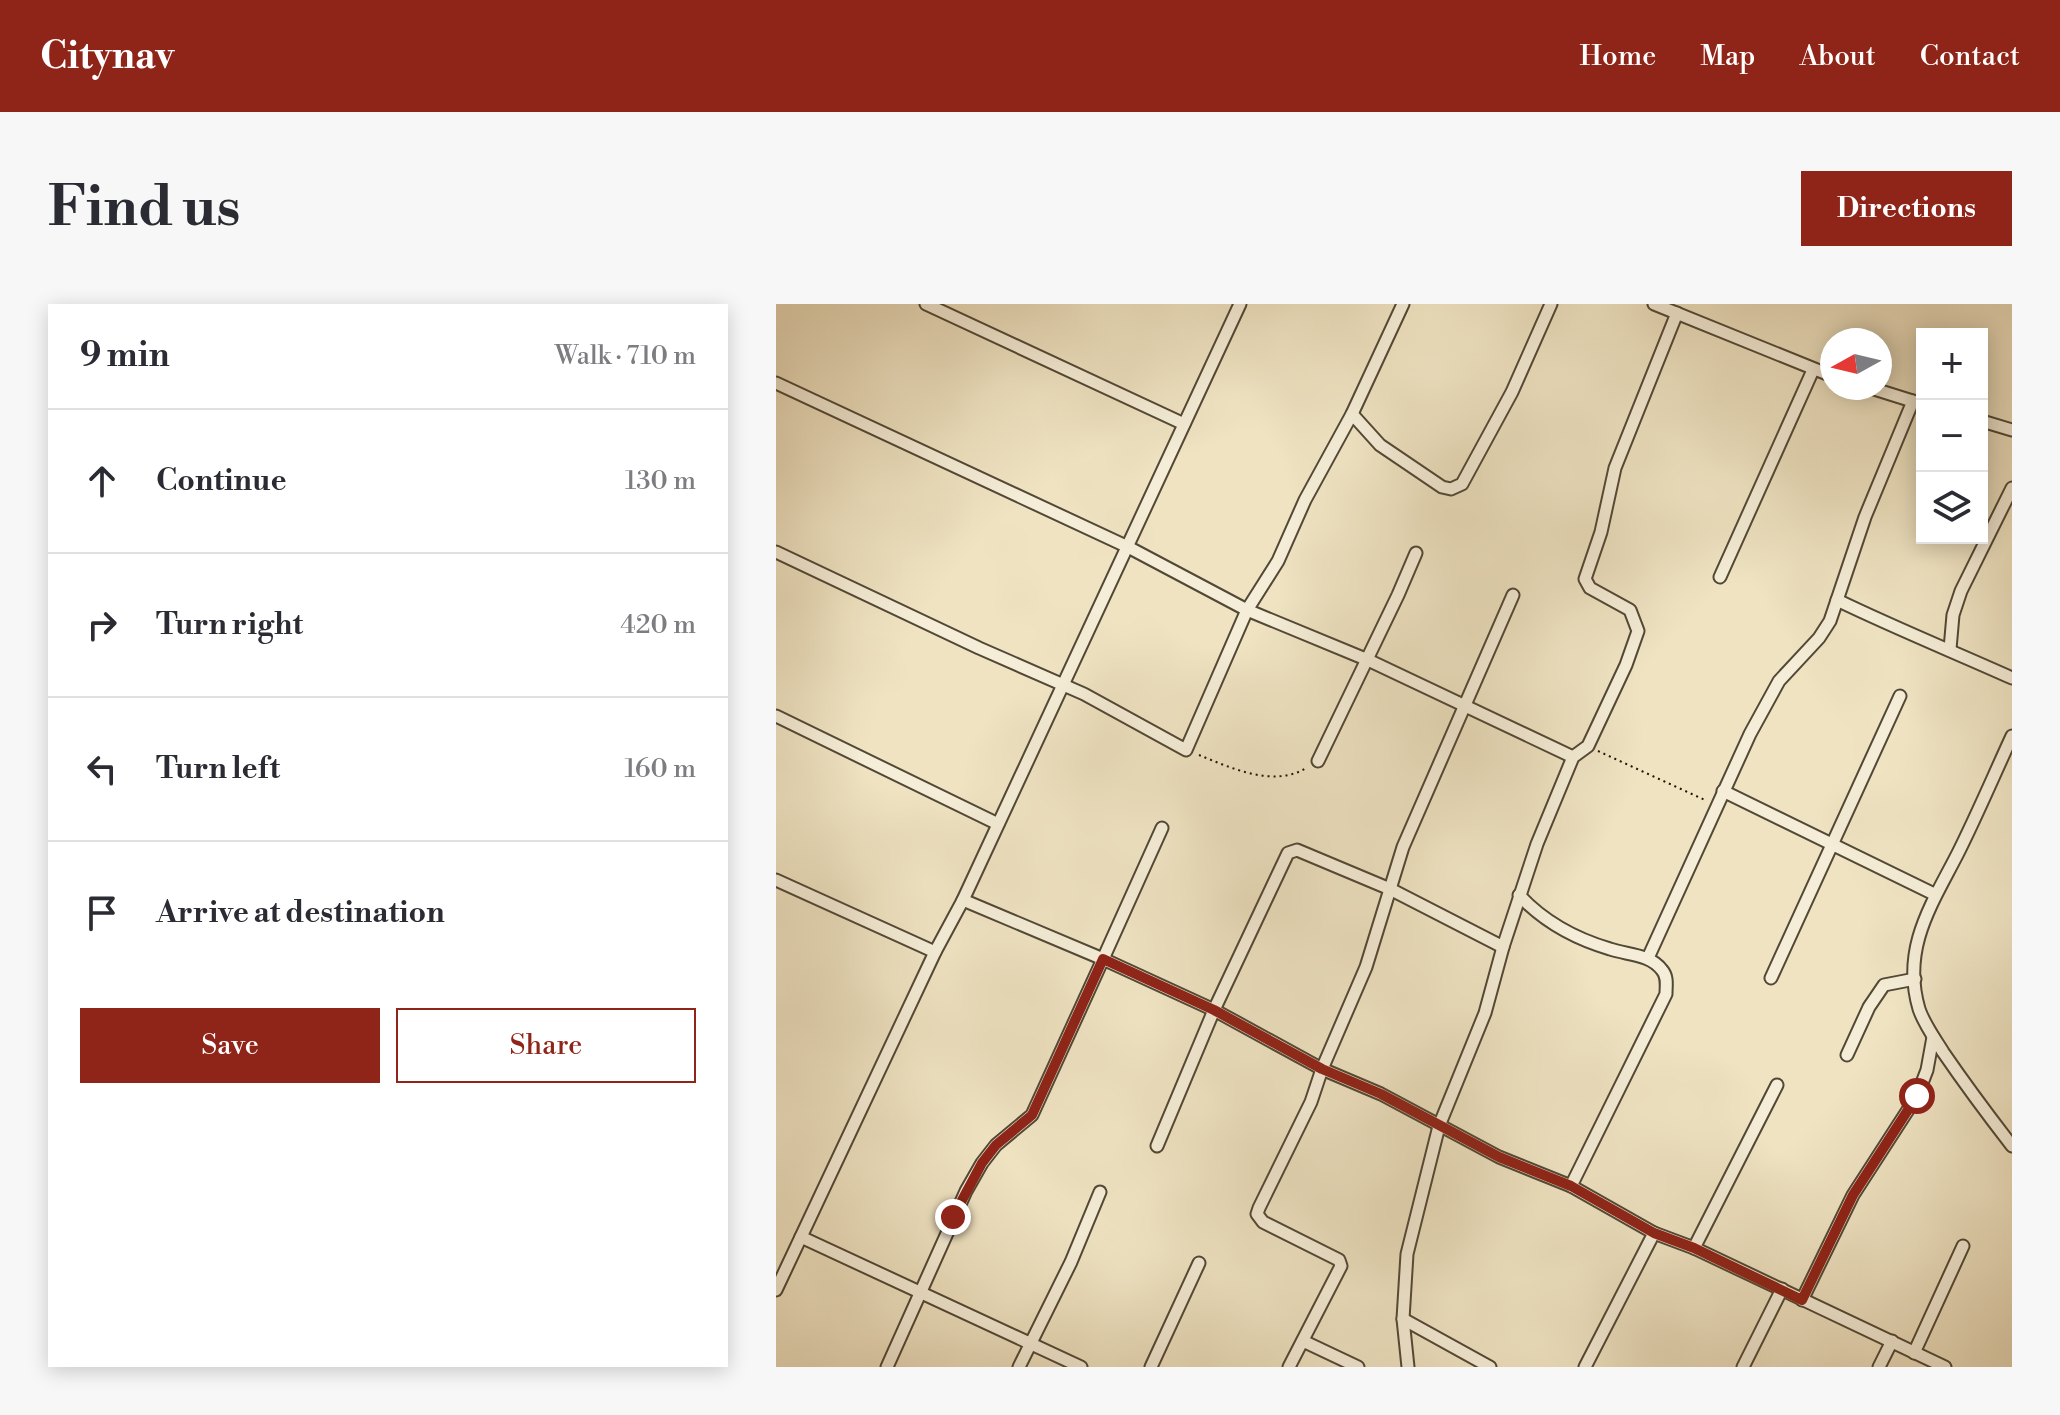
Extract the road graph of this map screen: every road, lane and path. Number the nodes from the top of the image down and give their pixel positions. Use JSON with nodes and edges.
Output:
{"nodes":[{"id":1,"x":926,"y":304,"type":"edge"},
{"id":2,"x":1240,"y":304,"type":"edge"},
{"id":3,"x":1403,"y":304,"type":"edge"},
{"id":4,"x":1551,"y":304,"type":"edge"},
{"id":5,"x":1654,"y":304,"type":"edge"},
{"id":6,"x":1677,"y":313,"type":"junction"},
{"id":7,"x":1813,"y":370,"type":"junction"},
{"id":8,"x":1820,"y":372,"type":"edge"},
{"id":9,"x":776,"y":383,"type":"edge"},
{"id":10,"x":1892,"y":394,"type":"edge"},
{"id":11,"x":1916,"y":402,"type":"edge"},
{"id":12,"x":1916,"y":404,"type":"edge"},
{"id":13,"x":1352,"y":414,"type":"junction"},
{"id":14,"x":1988,"y":423,"type":"edge"},
{"id":15,"x":1184,"y":424,"type":"junction"},
{"id":16,"x":2012,"y":430,"type":"edge"},
{"id":17,"x":2012,"y":488,"type":"edge"},
{"id":18,"x":1128,"y":547,"type":"junction"},
{"id":19,"x":776,"y":552,"type":"edge"},
{"id":20,"x":1416,"y":553,"type":"dead end"},
{"id":21,"x":1720,"y":577,"type":"dead end"},
{"id":22,"x":1513,"y":595,"type":"dead end"},
{"id":23,"x":1837,"y":600,"type":"junction"},
{"id":24,"x":1247,"y":610,"type":"junction"},
{"id":25,"x":1950,"y":649,"type":"junction"},
{"id":26,"x":1368,"y":660,"type":"junction"},
{"id":27,"x":2012,"y":678,"type":"edge"},
{"id":28,"x":1064,"y":684,"type":"junction"},
{"id":29,"x":1900,"y":696,"type":"dead end"},
{"id":30,"x":1465,"y":706,"type":"junction"},
{"id":31,"x":776,"y":716,"type":"edge"},
{"id":32,"x":2012,"y":736,"type":"edge"},
{"id":33,"x":1588,"y":746,"type":"junction"},
{"id":34,"x":1186,"y":750,"type":"junction"},
{"id":35,"x":1573,"y":757,"type":"junction"},
{"id":36,"x":1318,"y":761,"type":"joint"},
{"id":37,"x":1723,"y":791,"type":"junction"},
{"id":38,"x":1717,"y":805,"type":"junction"},
{"id":39,"x":998,"y":824,"type":"junction"},
{"id":40,"x":1162,"y":828,"type":"dead end"},
{"id":41,"x":1833,"y":843,"type":"junction"},
{"id":42,"x":776,"y":880,"type":"edge"},
{"id":43,"x":1390,"y":889,"type":"junction"},
{"id":44,"x":1934,"y":894,"type":"junction"},
{"id":45,"x":1519,"y":895,"type":"junction"},
{"id":46,"x":963,"y":900,"type":"junction"},
{"id":47,"x":1503,"y":947,"type":"junction"},
{"id":48,"x":935,"y":952,"type":"junction"},
{"id":49,"x":1648,"y":958,"type":"junction"},
{"id":50,"x":1103,"y":959,"type":"junction"},
{"id":51,"x":1771,"y":978,"type":"dead end"},
{"id":52,"x":1915,"y":979,"type":"junction"},
{"id":53,"x":1214,"y":1010,"type":"junction"},
{"id":54,"x":1933,"y":1037,"type":"junction"},
{"id":55,"x":1847,"y":1055,"type":"dead end"},
{"id":56,"x":1322,"y":1069,"type":"junction"},
{"id":57,"x":1777,"y":1085,"type":"dead end"},
{"id":58,"x":1439,"y":1126,"type":"junction"},
{"id":59,"x":1157,"y":1146,"type":"dead end"},
{"id":60,"x":2012,"y":1146,"type":"edge"},
{"id":61,"x":1571,"y":1186,"type":"junction"},
{"id":62,"x":1100,"y":1192,"type":"dead end"},
{"id":63,"x":1654,"y":1233,"type":"junction"},
{"id":64,"x":801,"y":1237,"type":"junction"},
{"id":65,"x":1963,"y":1246,"type":"dead end"},
{"id":66,"x":1694,"y":1248,"type":"junction"},
{"id":67,"x":1199,"y":1263,"type":"dead end"},
{"id":68,"x":1782,"y":1289,"type":"junction"},
{"id":69,"x":776,"y":1290,"type":"edge"},
{"id":70,"x":918,"y":1293,"type":"junction"},
{"id":71,"x":1802,"y":1300,"type":"junction"},
{"id":72,"x":1403,"y":1319,"type":"junction"},
{"id":73,"x":1303,"y":1341,"type":"junction"},
{"id":74,"x":1892,"y":1341,"type":"junction"},
{"id":75,"x":1031,"y":1344,"type":"junction"},
{"id":76,"x":1914,"y":1353,"type":"junction"},
{"id":77,"x":887,"y":1367,"type":"edge"},
{"id":78,"x":1019,"y":1367,"type":"edge"},
{"id":79,"x":1081,"y":1367,"type":"edge"},
{"id":80,"x":1151,"y":1367,"type":"edge"},
{"id":81,"x":1289,"y":1367,"type":"edge"},
{"id":82,"x":1358,"y":1367,"type":"edge"},
{"id":83,"x":1408,"y":1367,"type":"edge"},
{"id":84,"x":1490,"y":1367,"type":"edge"},
{"id":85,"x":1585,"y":1367,"type":"edge"},
{"id":86,"x":1743,"y":1367,"type":"edge"},
{"id":87,"x":1879,"y":1367,"type":"edge"},
{"id":88,"x":1945,"y":1367,"type":"edge"}],
"edges":[{"from":1,"to":15,"type":"street"},
{"from":2,"to":15,"type":"street"},
{"from":3,"to":13,"type":"street"},
{"from":4,"to":13,"type":"street"},
{"from":5,"to":6,"type":"street"},
{"from":6,"to":7,"type":"street"},
{"from":6,"to":33,"type":"street"},
{"from":7,"to":8,"type":"street"},
{"from":7,"to":21,"type":"street"},
{"from":9,"to":18,"type":"street"},
{"from":10,"to":11,"type":"street"},
{"from":12,"to":23,"type":"street"},
{"from":13,"to":24,"type":"street"},
{"from":14,"to":16,"type":"street"},
{"from":15,"to":18,"type":"street"},
{"from":17,"to":25,"type":"street"},
{"from":18,"to":24,"type":"street"},
{"from":18,"to":28,"type":"street"},
{"from":19,"to":28,"type":"street"},
{"from":20,"to":26,"type":"street"},
{"from":22,"to":30,"type":"street"},
{"from":23,"to":25,"type":"street"},
{"from":23,"to":37,"type":"street"},
{"from":24,"to":26,"type":"street"},
{"from":24,"to":34,"type":"street"},
{"from":25,"to":27,"type":"street"},
{"from":26,"to":30,"type":"street"},
{"from":26,"to":36,"type":"street"},
{"from":28,"to":34,"type":"street"},
{"from":28,"to":39,"type":"street"},
{"from":29,"to":41,"type":"street"},
{"from":30,"to":35,"type":"street"},
{"from":30,"to":43,"type":"street"},
{"from":31,"to":39,"type":"street"},
{"from":32,"to":44,"type":"street"},
{"from":33,"to":35,"type":"street"},
{"from":33,"to":38,"type":"path"},
{"from":34,"to":36,"type":"path"},
{"from":35,"to":45,"type":"street"},
{"from":37,"to":38,"type":"street"},
{"from":37,"to":41,"type":"street"},
{"from":38,"to":49,"type":"street"},
{"from":39,"to":46,"type":"street"},
{"from":40,"to":50,"type":"street"},
{"from":41,"to":44,"type":"street"},
{"from":41,"to":51,"type":"street"},
{"from":42,"to":48,"type":"street"},
{"from":43,"to":47,"type":"street"},
{"from":43,"to":53,"type":"street"},
{"from":43,"to":56,"type":"street"},
{"from":44,"to":52,"type":"street"},
{"from":45,"to":47,"type":"street"},
{"from":45,"to":49,"type":"street"},
{"from":46,"to":48,"type":"street"},
{"from":46,"to":50,"type":"street"},
{"from":47,"to":58,"type":"street"},
{"from":48,"to":64,"type":"street"},
{"from":49,"to":61,"type":"street"},
{"from":50,"to":53,"type":"street"},
{"from":50,"to":70,"type":"street"},
{"from":52,"to":54,"type":"street"},
{"from":52,"to":55,"type":"street"},
{"from":53,"to":56,"type":"street"},
{"from":53,"to":59,"type":"street"},
{"from":54,"to":60,"type":"street"},
{"from":54,"to":71,"type":"street"},
{"from":56,"to":58,"type":"street"},
{"from":56,"to":73,"type":"street"},
{"from":57,"to":66,"type":"street"},
{"from":58,"to":61,"type":"street"},
{"from":58,"to":72,"type":"street"},
{"from":61,"to":63,"type":"street"},
{"from":62,"to":75,"type":"street"},
{"from":63,"to":66,"type":"street"},
{"from":63,"to":85,"type":"street"},
{"from":64,"to":69,"type":"street"},
{"from":64,"to":70,"type":"street"},
{"from":65,"to":76,"type":"street"},
{"from":66,"to":68,"type":"street"},
{"from":67,"to":80,"type":"street"},
{"from":68,"to":71,"type":"street"},
{"from":68,"to":86,"type":"street"},
{"from":70,"to":75,"type":"street"},
{"from":70,"to":77,"type":"street"},
{"from":71,"to":74,"type":"street"},
{"from":72,"to":83,"type":"street"},
{"from":72,"to":84,"type":"street"},
{"from":73,"to":81,"type":"street"},
{"from":73,"to":82,"type":"street"},
{"from":74,"to":76,"type":"street"},
{"from":74,"to":87,"type":"street"},
{"from":75,"to":78,"type":"street"},
{"from":75,"to":79,"type":"street"},
{"from":76,"to":88,"type":"street"}]}
